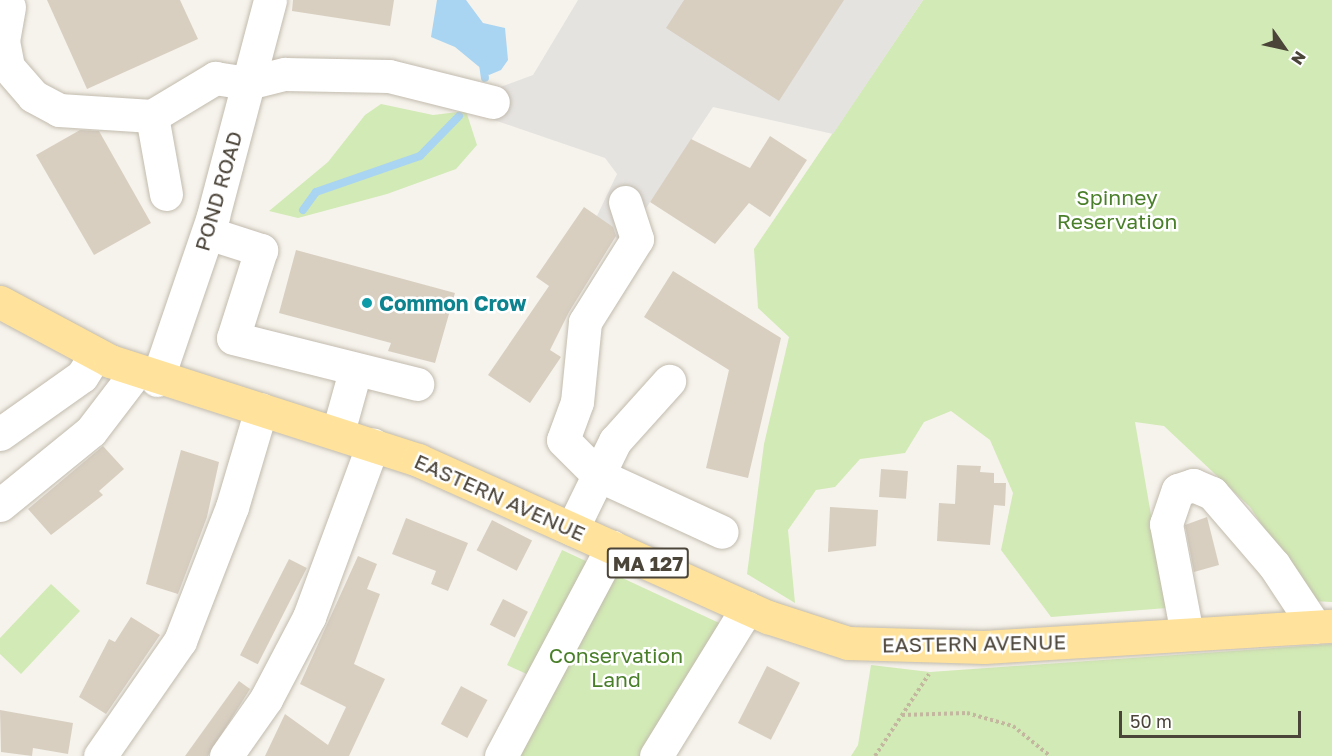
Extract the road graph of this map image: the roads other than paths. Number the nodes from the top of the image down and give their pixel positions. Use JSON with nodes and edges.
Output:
{"nodes":[{"id":1,"x":270,"y":0,"type":"edge"},
{"id":2,"x":9,"y":7,"type":"dead end"},
{"id":3,"x":249,"y":83,"type":"junction"},
{"id":4,"x":494,"y":102,"type":"dead end"},
{"id":5,"x":152,"y":116,"type":"junction"},
{"id":6,"x":166,"y":194,"type":"dead end"},
{"id":7,"x":625,"y":202,"type":"dead end"},
{"id":8,"x":207,"y":233,"type":"junction"},
{"id":9,"x":0,"y":302,"type":"edge"},
{"id":10,"x":96,"y":354,"type":"junction"},
{"id":11,"x":355,"y":371,"type":"junction"},
{"id":12,"x":147,"y":376,"type":"junction"},
{"id":13,"x":669,"y":381,"type":"dead end"},
{"id":14,"x":417,"y":384,"type":"dead end"},
{"id":15,"x":261,"y":409,"type":"junction"},
{"id":16,"x":338,"y":432,"type":"junction"},
{"id":17,"x":0,"y":434,"type":"edge"},
{"id":18,"x":373,"y":444,"type":"junction"},
{"id":19,"x":598,"y":475,"type":"junction"},
{"id":20,"x":0,"y":505,"type":"edge"},
{"id":21,"x":572,"y":529,"type":"junction"},
{"id":22,"x":722,"y":532,"type":"dead end"},
{"id":23,"x":612,"y":547,"type":"junction"},
{"id":24,"x":747,"y":608,"type":"junction"},
{"id":25,"x":1323,"y":627,"type":"edge"},
{"id":26,"x":1187,"y":634,"type":"junction"},
{"id":27,"x":100,"y":756,"type":"edge"},
{"id":28,"x":226,"y":756,"type":"edge"},
{"id":29,"x":501,"y":756,"type":"edge"},
{"id":30,"x":656,"y":756,"type":"edge"}],
"edges":[{"from":1,"to":3,"type":"street","name":"POND ROAD"},
{"from":2,"to":5,"type":"street"},
{"from":3,"to":4,"type":"street"},
{"from":3,"to":5,"type":"street"},
{"from":3,"to":8,"type":"street","name":"POND ROAD"},
{"from":5,"to":6,"type":"street"},
{"from":7,"to":19,"type":"street"},
{"from":8,"to":11,"type":"street"},
{"from":8,"to":12,"type":"street","name":"POND ROAD"},
{"from":9,"to":10,"type":"main road","name":"EASTERN AVENUE","number":"MA 127"},
{"from":10,"to":12,"type":"main road","name":"EASTERN AVENUE","number":"MA 127"},
{"from":10,"to":17,"type":"street"},
{"from":11,"to":14,"type":"street"},
{"from":11,"to":16,"type":"street"},
{"from":12,"to":15,"type":"main road","name":"EASTERN AVENUE","number":"MA 127"},
{"from":12,"to":20,"type":"street","name":"POND ROAD"},
{"from":13,"to":19,"type":"street"},
{"from":15,"to":16,"type":"main road","name":"EASTERN AVENUE","number":"MA 127"},
{"from":15,"to":27,"type":"street"},
{"from":16,"to":18,"type":"main road","name":"EASTERN AVENUE","number":"MA 127"},
{"from":18,"to":21,"type":"main road","name":"EASTERN AVENUE","number":"MA 127"},
{"from":18,"to":28,"type":"street"},
{"from":19,"to":21,"type":"street"},
{"from":19,"to":22,"type":"street"},
{"from":21,"to":23,"type":"main road","name":"EASTERN AVENUE","number":"MA 127"},
{"from":23,"to":24,"type":"main road","name":"EASTERN AVENUE","number":"MA 127"},
{"from":23,"to":29,"type":"street"},
{"from":24,"to":26,"type":"main road","name":"EASTERN AVENUE","number":"MA 127"},
{"from":24,"to":30,"type":"street"},
{"from":25,"to":26,"type":"main road","name":"EASTERN AVENUE","number":"MA 127"},
{"from":25,"to":26,"type":"street"}]}
